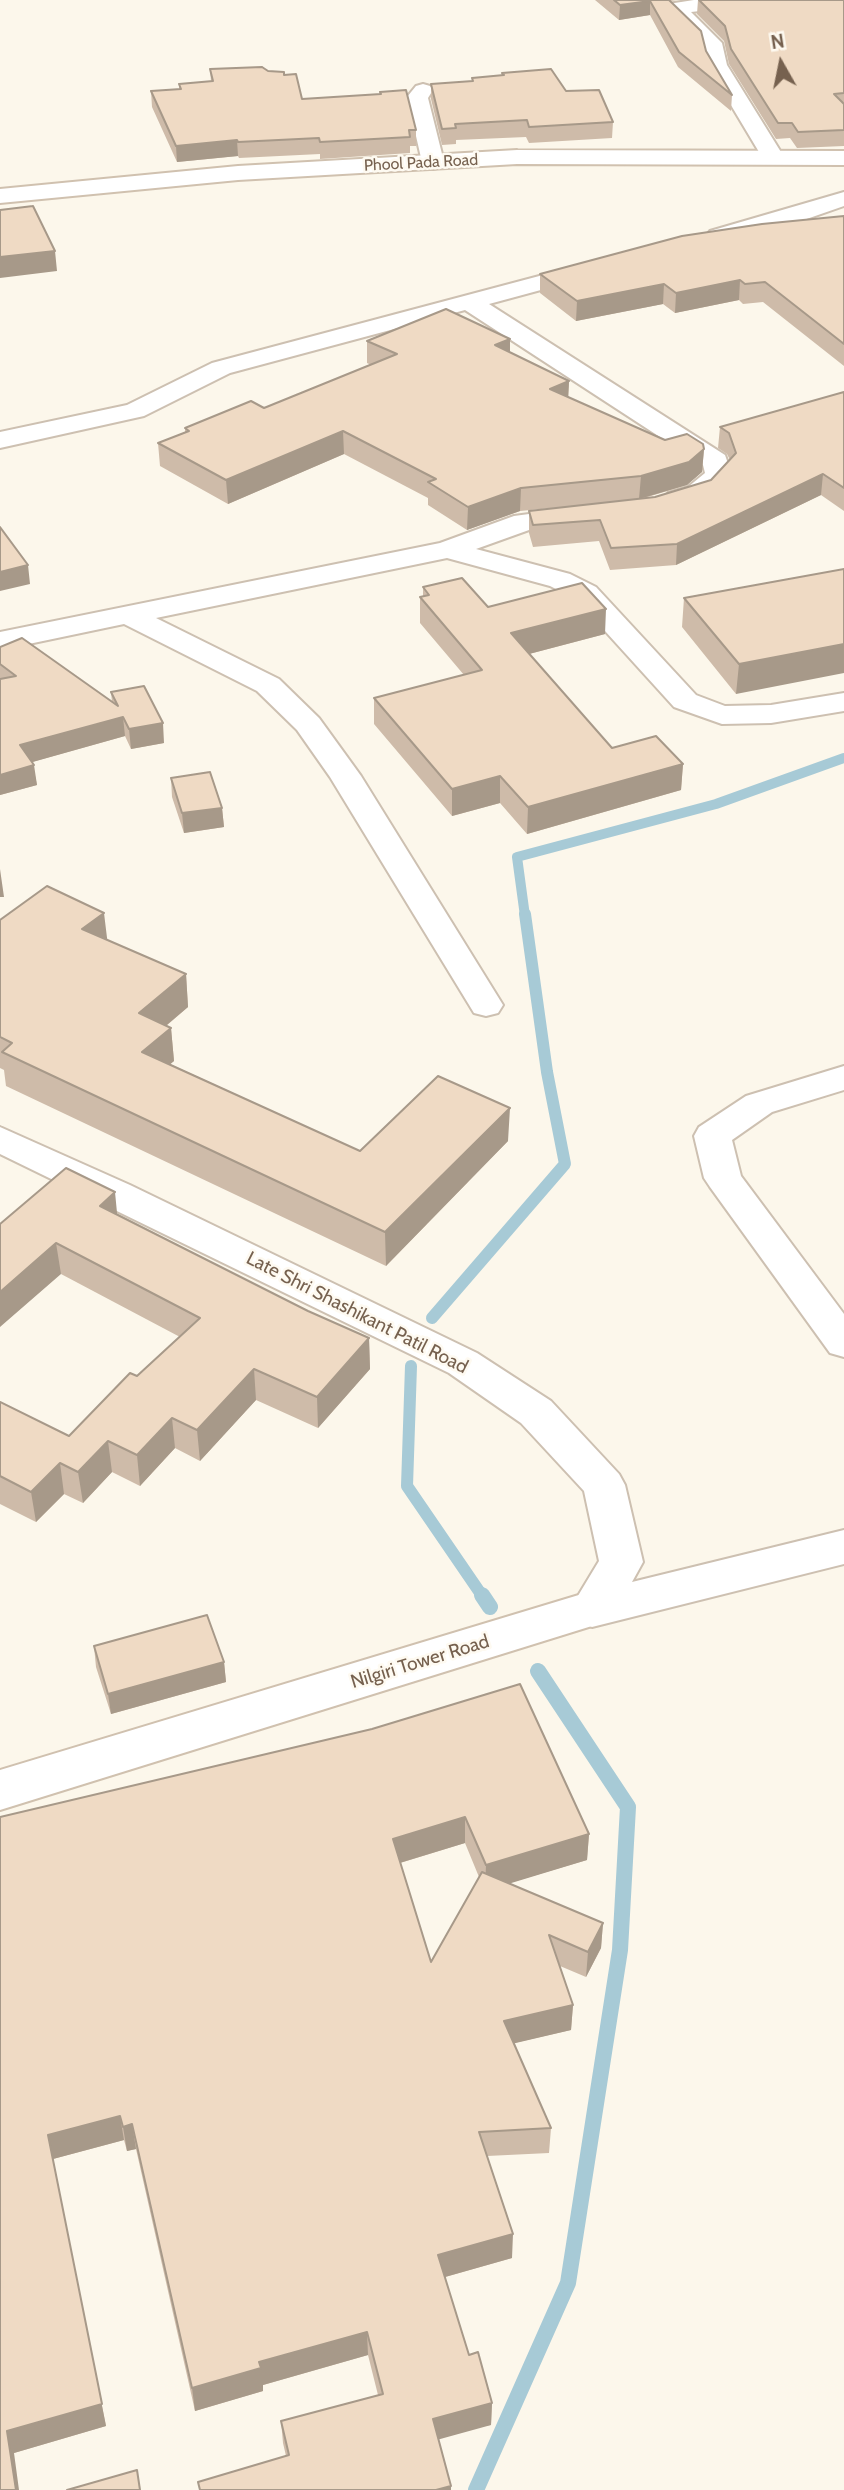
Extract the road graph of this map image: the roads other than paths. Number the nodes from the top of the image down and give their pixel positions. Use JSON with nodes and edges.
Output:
{"nodes":[{"id":1,"x":738,"y":0,"type":"edge"},
{"id":2,"x":423,"y":90,"type":"dead end"},
{"id":3,"x":772,"y":157,"type":"junction"},
{"id":4,"x":844,"y":158,"type":"edge"},
{"id":5,"x":433,"y":162,"type":"junction"},
{"id":6,"x":0,"y":196,"type":"edge"},
{"id":7,"x":844,"y":198,"type":"edge"},
{"id":8,"x":694,"y":243,"type":"edge"},
{"id":9,"x":613,"y":264,"type":"edge"},
{"id":10,"x":469,"y":302,"type":"junction"},
{"id":11,"x":0,"y":440,"type":"edge"},
{"id":12,"x":654,"y":507,"type":"edge"},
{"id":13,"x":606,"y":513,"type":"edge"},
{"id":14,"x":447,"y":550,"type":"junction"},
{"id":15,"x":128,"y":615,"type":"junction"},
{"id":16,"x":0,"y":641,"type":"edge"},
{"id":17,"x":844,"y":702,"type":"edge"},
{"id":18,"x":486,"y":1005,"type":"dead end"},
{"id":19,"x":844,"y":1078,"type":"edge"},
{"id":20,"x":0,"y":1139,"type":"edge"},
{"id":21,"x":844,"y":1343,"type":"edge"},
{"id":22,"x":844,"y":1547,"type":"edge"},
{"id":23,"x":592,"y":1609,"type":"junction"},
{"id":24,"x":0,"y":1790,"type":"edge"}],
"edges":[{"from":1,"to":3,"type":"street"},
{"from":2,"to":5,"type":"street"},
{"from":3,"to":4,"type":"street","name":"Phool Pada Road"},
{"from":3,"to":5,"type":"street","name":"Phool Pada Road"},
{"from":5,"to":6,"type":"street","name":"Phool Pada Road"},
{"from":7,"to":8,"type":"street"},
{"from":9,"to":10,"type":"street"},
{"from":10,"to":11,"type":"street"},
{"from":10,"to":12,"type":"street"},
{"from":13,"to":14,"type":"street"},
{"from":14,"to":15,"type":"street"},
{"from":14,"to":17,"type":"street"},
{"from":15,"to":16,"type":"street"},
{"from":15,"to":18,"type":"street"},
{"from":19,"to":21,"type":"street"},
{"from":20,"to":23,"type":"street","name":"Late Shri Shashikant Patil Road"},
{"from":22,"to":23,"type":"street","name":"Nilgiri Tower Road"},
{"from":23,"to":24,"type":"street","name":"Nilgiri Tower Road"}]}
